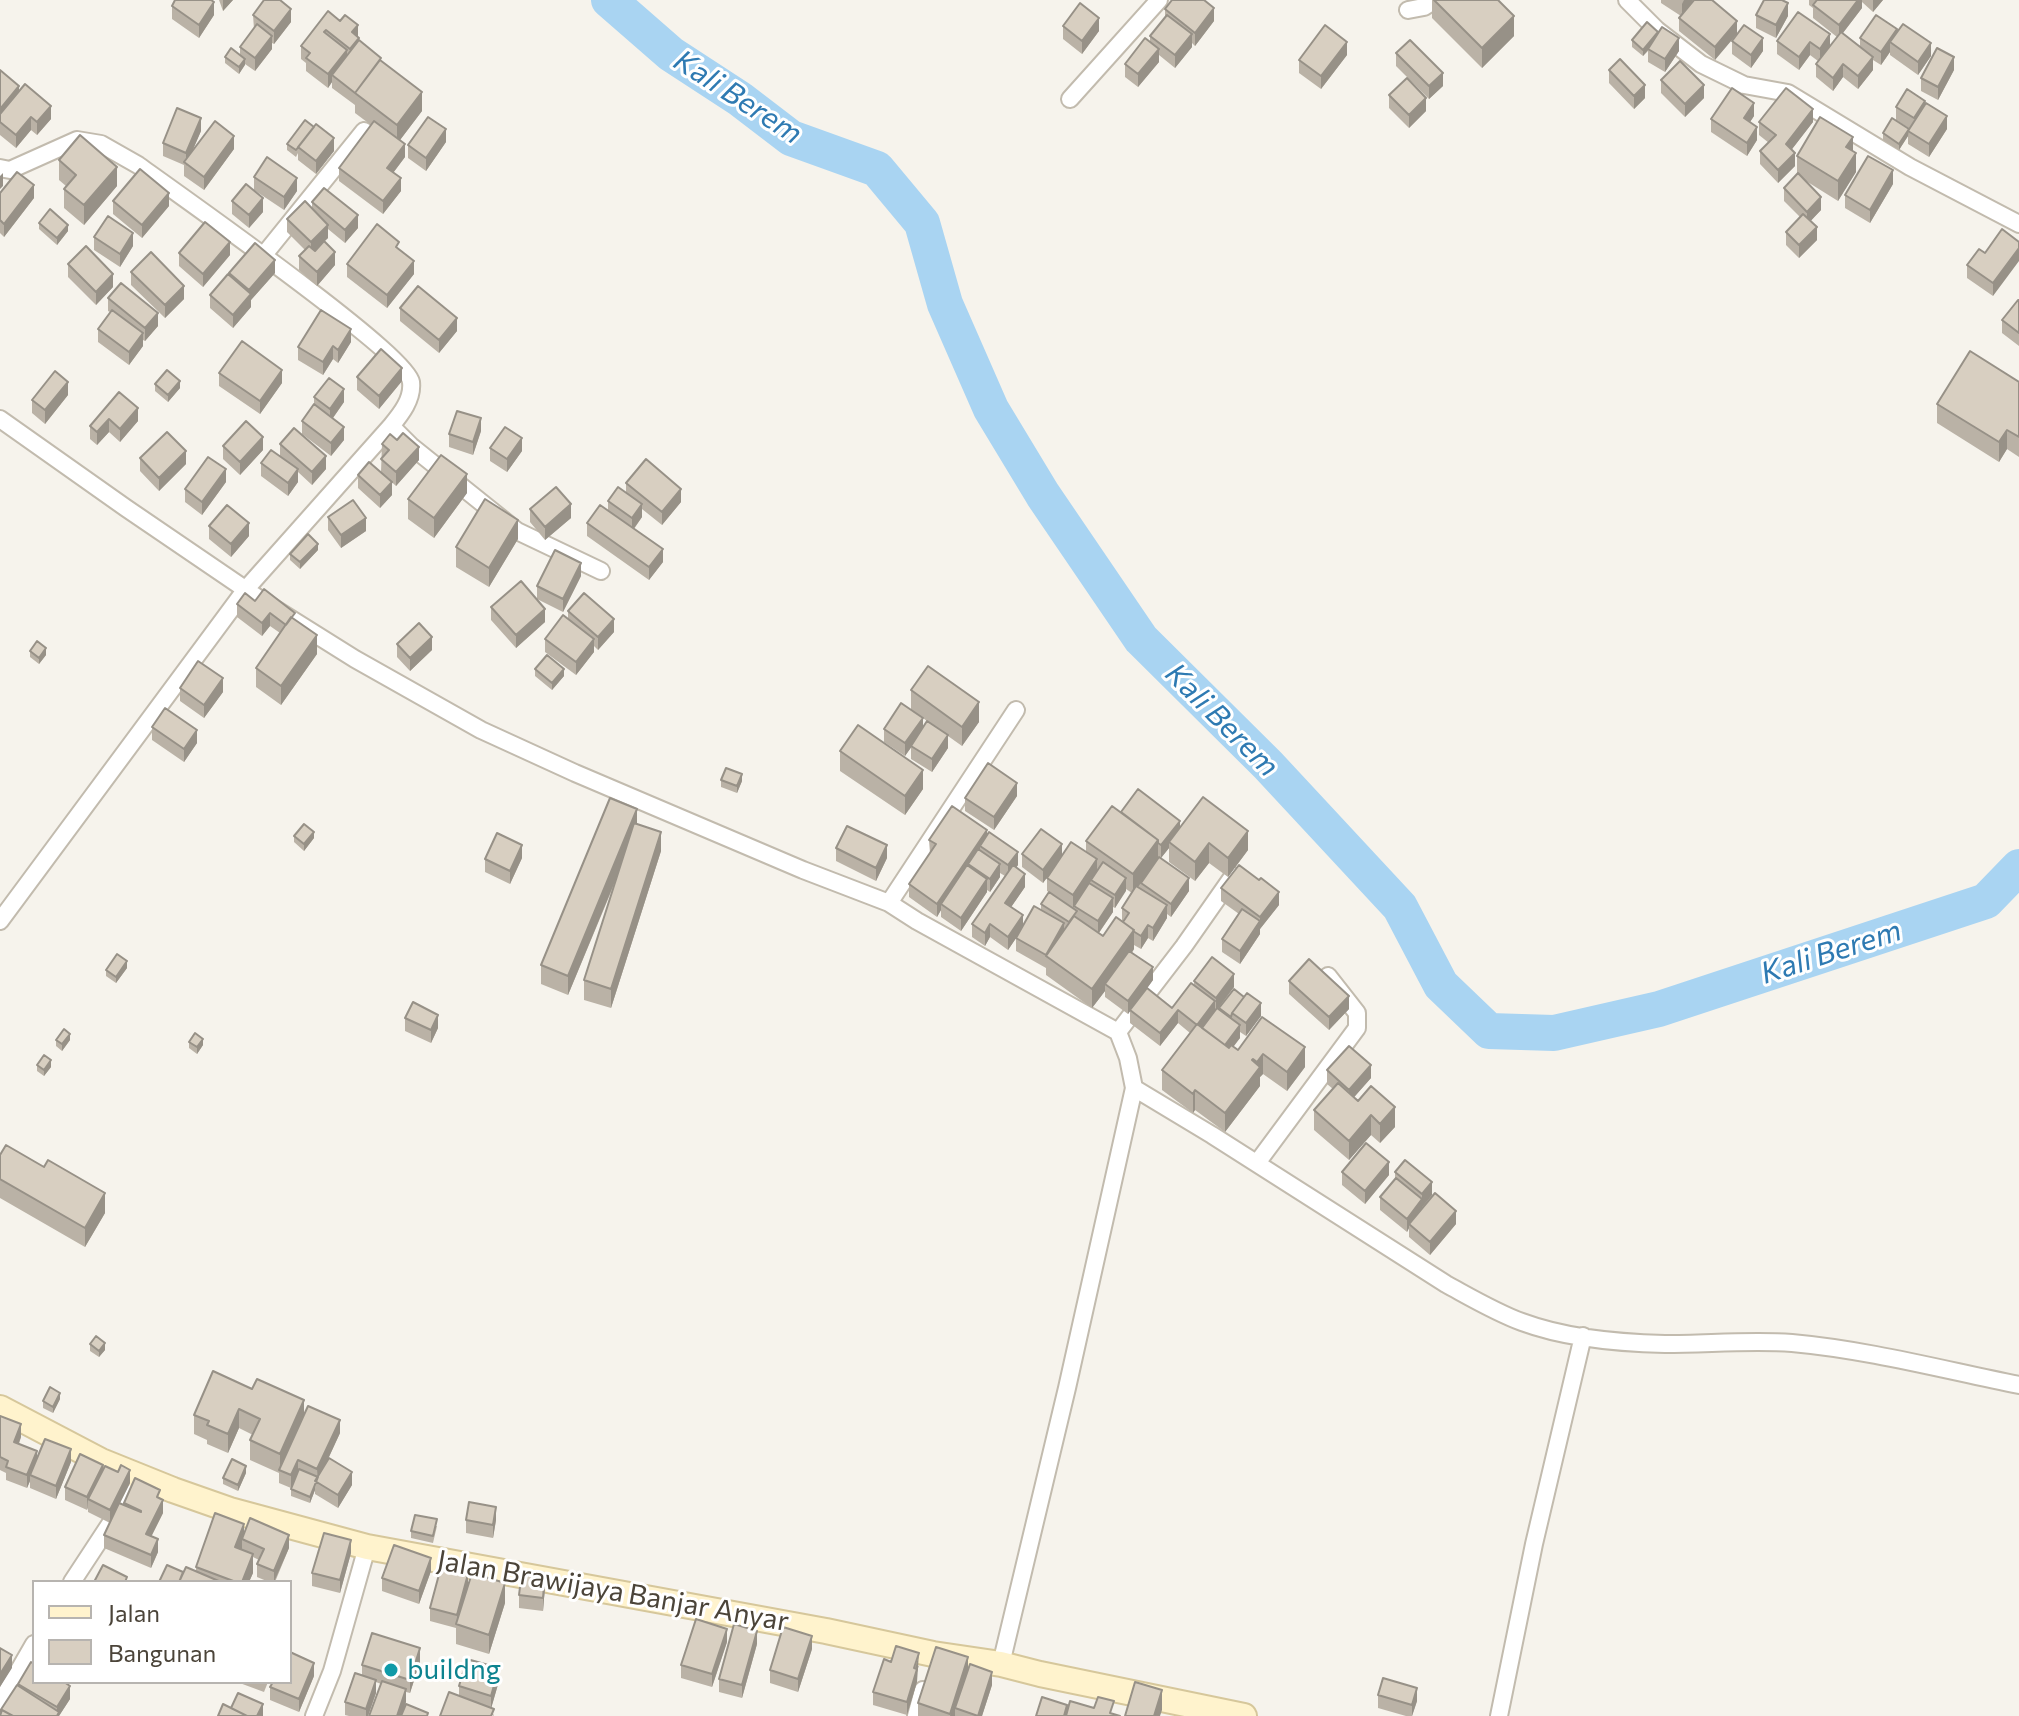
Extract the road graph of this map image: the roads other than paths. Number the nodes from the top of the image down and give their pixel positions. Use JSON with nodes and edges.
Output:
{"nodes":[{"id":1,"x":1159,"y":0,"type":"edge"},
{"id":2,"x":1435,"y":0,"type":"edge"},
{"id":3,"x":1627,"y":0,"type":"edge"},
{"id":4,"x":1408,"y":10,"type":"dead end"},
{"id":5,"x":1070,"y":99,"type":"dead end"},
{"id":6,"x":364,"y":131,"type":"edge"},
{"id":7,"x":0,"y":168,"type":"edge"},
{"id":8,"x":2019,"y":224,"type":"edge"},
{"id":9,"x":263,"y":256,"type":"junction"},
{"id":10,"x":0,"y":419,"type":"edge"},
{"id":11,"x":391,"y":426,"type":"junction"},
{"id":12,"x":601,"y":571,"type":"dead end"},
{"id":13,"x":246,"y":589,"type":"junction"},
{"id":14,"x":1016,"y":710,"type":"dead end"},
{"id":15,"x":1236,"y":871,"type":"edge"},
{"id":16,"x":889,"y":903,"type":"junction"},
{"id":17,"x":0,"y":921,"type":"edge"},
{"id":18,"x":1328,"y":976,"type":"edge"},
{"id":19,"x":1118,"y":1032,"type":"junction"},
{"id":20,"x":1134,"y":1088,"type":"junction"},
{"id":21,"x":1257,"y":1163,"type":"junction"},
{"id":22,"x":1583,"y":1336,"type":"junction"},
{"id":23,"x":2019,"y":1385,"type":"edge"},
{"id":24,"x":0,"y":1408,"type":"edge"},
{"id":25,"x":141,"y":1478,"type":"junction"},
{"id":26,"x":367,"y":1547,"type":"junction"},
{"id":27,"x":73,"y":1580,"type":"edge"},
{"id":28,"x":32,"y":1647,"type":"edge"},
{"id":29,"x":1001,"y":1664,"type":"junction"},
{"id":30,"x":930,"y":1666,"type":"junction"},
{"id":31,"x":0,"y":1703,"type":"edge"},
{"id":32,"x":314,"y":1716,"type":"edge"},
{"id":33,"x":916,"y":1716,"type":"edge"},
{"id":34,"x":1244,"y":1716,"type":"edge"},
{"id":35,"x":1499,"y":1716,"type":"edge"}],
"edges":[{"from":1,"to":5,"type":"street"},
{"from":2,"to":4,"type":"street"},
{"from":3,"to":8,"type":"street"},
{"from":6,"to":9,"type":"street"},
{"from":7,"to":9,"type":"street"},
{"from":9,"to":11,"type":"street"},
{"from":10,"to":13,"type":"street"},
{"from":11,"to":12,"type":"street"},
{"from":11,"to":13,"type":"street"},
{"from":13,"to":16,"type":"street"},
{"from":13,"to":17,"type":"street"},
{"from":14,"to":16,"type":"street"},
{"from":15,"to":19,"type":"street"},
{"from":16,"to":19,"type":"street"},
{"from":18,"to":21,"type":"street"},
{"from":19,"to":20,"type":"street"},
{"from":20,"to":21,"type":"street"},
{"from":20,"to":29,"type":"street"},
{"from":21,"to":22,"type":"street"},
{"from":22,"to":23,"type":"street"},
{"from":22,"to":35,"type":"street"},
{"from":24,"to":25,"type":"street","name":"Jalan Brawijaya Banjar Anyar"},
{"from":25,"to":26,"type":"street","name":"Jalan Brawijaya Banjar Anyar"},
{"from":25,"to":27,"type":"street"},
{"from":26,"to":30,"type":"street","name":"Jalan Brawijaya Banjar Anyar"},
{"from":26,"to":32,"type":"street"},
{"from":28,"to":31,"type":"street"},
{"from":29,"to":30,"type":"street","name":"Jalan Brawijaya Banjar Anyar"},
{"from":29,"to":34,"type":"street","name":"Jalan Brawijaya Banjar Anyar"},
{"from":30,"to":33,"type":"street"}]}
